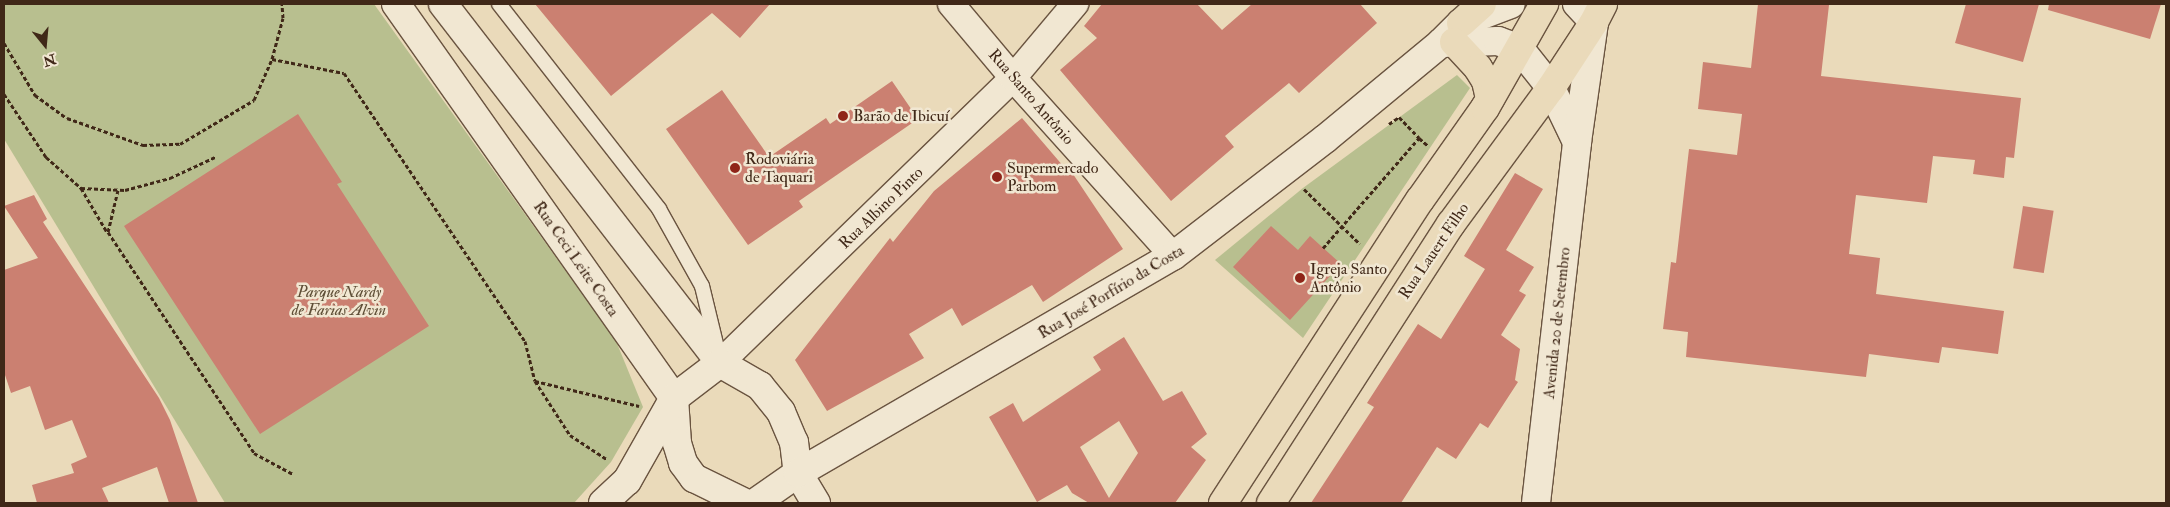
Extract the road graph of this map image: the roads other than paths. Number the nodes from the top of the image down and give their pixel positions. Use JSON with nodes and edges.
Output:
{"nodes":[{"id":1,"x":396,"y":4,"type":"edge"},
{"id":2,"x":442,"y":4,"type":"edge"},
{"id":3,"x":499,"y":4,"type":"edge"},
{"id":4,"x":951,"y":4,"type":"edge"},
{"id":5,"x":1075,"y":4,"type":"edge"},
{"id":6,"x":1482,"y":4,"type":"edge"},
{"id":7,"x":1511,"y":4,"type":"edge"},
{"id":8,"x":1544,"y":4,"type":"edge"},
{"id":9,"x":1591,"y":10,"type":"edge"},
{"id":10,"x":1452,"y":36,"type":"junction"},
{"id":11,"x":1520,"y":49,"type":"junction"},
{"id":12,"x":1013,"y":78,"type":"junction"},
{"id":13,"x":1551,"y":88,"type":"junction"},
{"id":14,"x":1490,"y":99,"type":"junction"},
{"id":15,"x":1577,"y":142,"type":"junction"},
{"id":16,"x":1420,"y":200,"type":"junction"},
{"id":17,"x":1451,"y":224,"type":"junction"},
{"id":18,"x":1173,"y":256,"type":"junction"},
{"id":19,"x":720,"y":363,"type":"junction"},
{"id":20,"x":674,"y":398,"type":"junction"},
{"id":21,"x":798,"y":473,"type":"junction"},
{"id":22,"x":603,"y":503,"type":"edge"},
{"id":23,"x":745,"y":503,"type":"edge"},
{"id":24,"x":755,"y":503,"type":"edge"},
{"id":25,"x":816,"y":503,"type":"edge"},
{"id":26,"x":1223,"y":503,"type":"edge"},
{"id":27,"x":1271,"y":503,"type":"edge"},
{"id":28,"x":1536,"y":503,"type":"edge"}],
"edges":[{"from":1,"to":20,"type":"street","name":"Rua Ceci Leite Costa"},
{"from":2,"to":19,"type":"street"},
{"from":3,"to":19,"type":"lane"},
{"from":4,"to":12,"type":"street","name":"Rua Santo Antônio"},
{"from":5,"to":12,"type":"street","name":"Rua Albino Pinto"},
{"from":6,"to":10,"type":"main road"},
{"from":7,"to":10,"type":"street","name":"Rua José Porfírio da Costa"},
{"from":8,"to":11,"type":"main road"},
{"from":9,"to":13,"type":"main road","name":"Rua Lauert Filho"},
{"from":9,"to":15,"type":"street","name":"Avenida 20 de Setembro"},
{"from":10,"to":11,"type":"street"},
{"from":10,"to":14,"type":"main road"},
{"from":10,"to":18,"type":"street","name":"Rua José Porfírio da Costa"},
{"from":11,"to":13,"type":"street"},
{"from":11,"to":14,"type":"main road"},
{"from":12,"to":18,"type":"street","name":"Rua Santo Antônio"},
{"from":12,"to":19,"type":"street","name":"Rua Albino Pinto"},
{"from":13,"to":15,"type":"street"},
{"from":13,"to":17,"type":"main road","name":"Rua Lauert Filho"},
{"from":14,"to":16,"type":"main road"},
{"from":15,"to":28,"type":"street","name":"Avenida 20 de Setembro"},
{"from":16,"to":17,"type":"main road"},
{"from":16,"to":26,"type":"main road"},
{"from":17,"to":27,"type":"main road","name":"Rua Lauert Filho"},
{"from":18,"to":21,"type":"street","name":"Rua José Porfírio da Costa"},
{"from":19,"to":20,"type":"street","name":"Rua Albino Pinto"},
{"from":19,"to":21,"type":"street"},
{"from":20,"to":22,"type":"street"},
{"from":20,"to":23,"type":"street"},
{"from":21,"to":24,"type":"street","name":"Rua José Porfírio da Costa"},
{"from":21,"to":25,"type":"street"}]}
